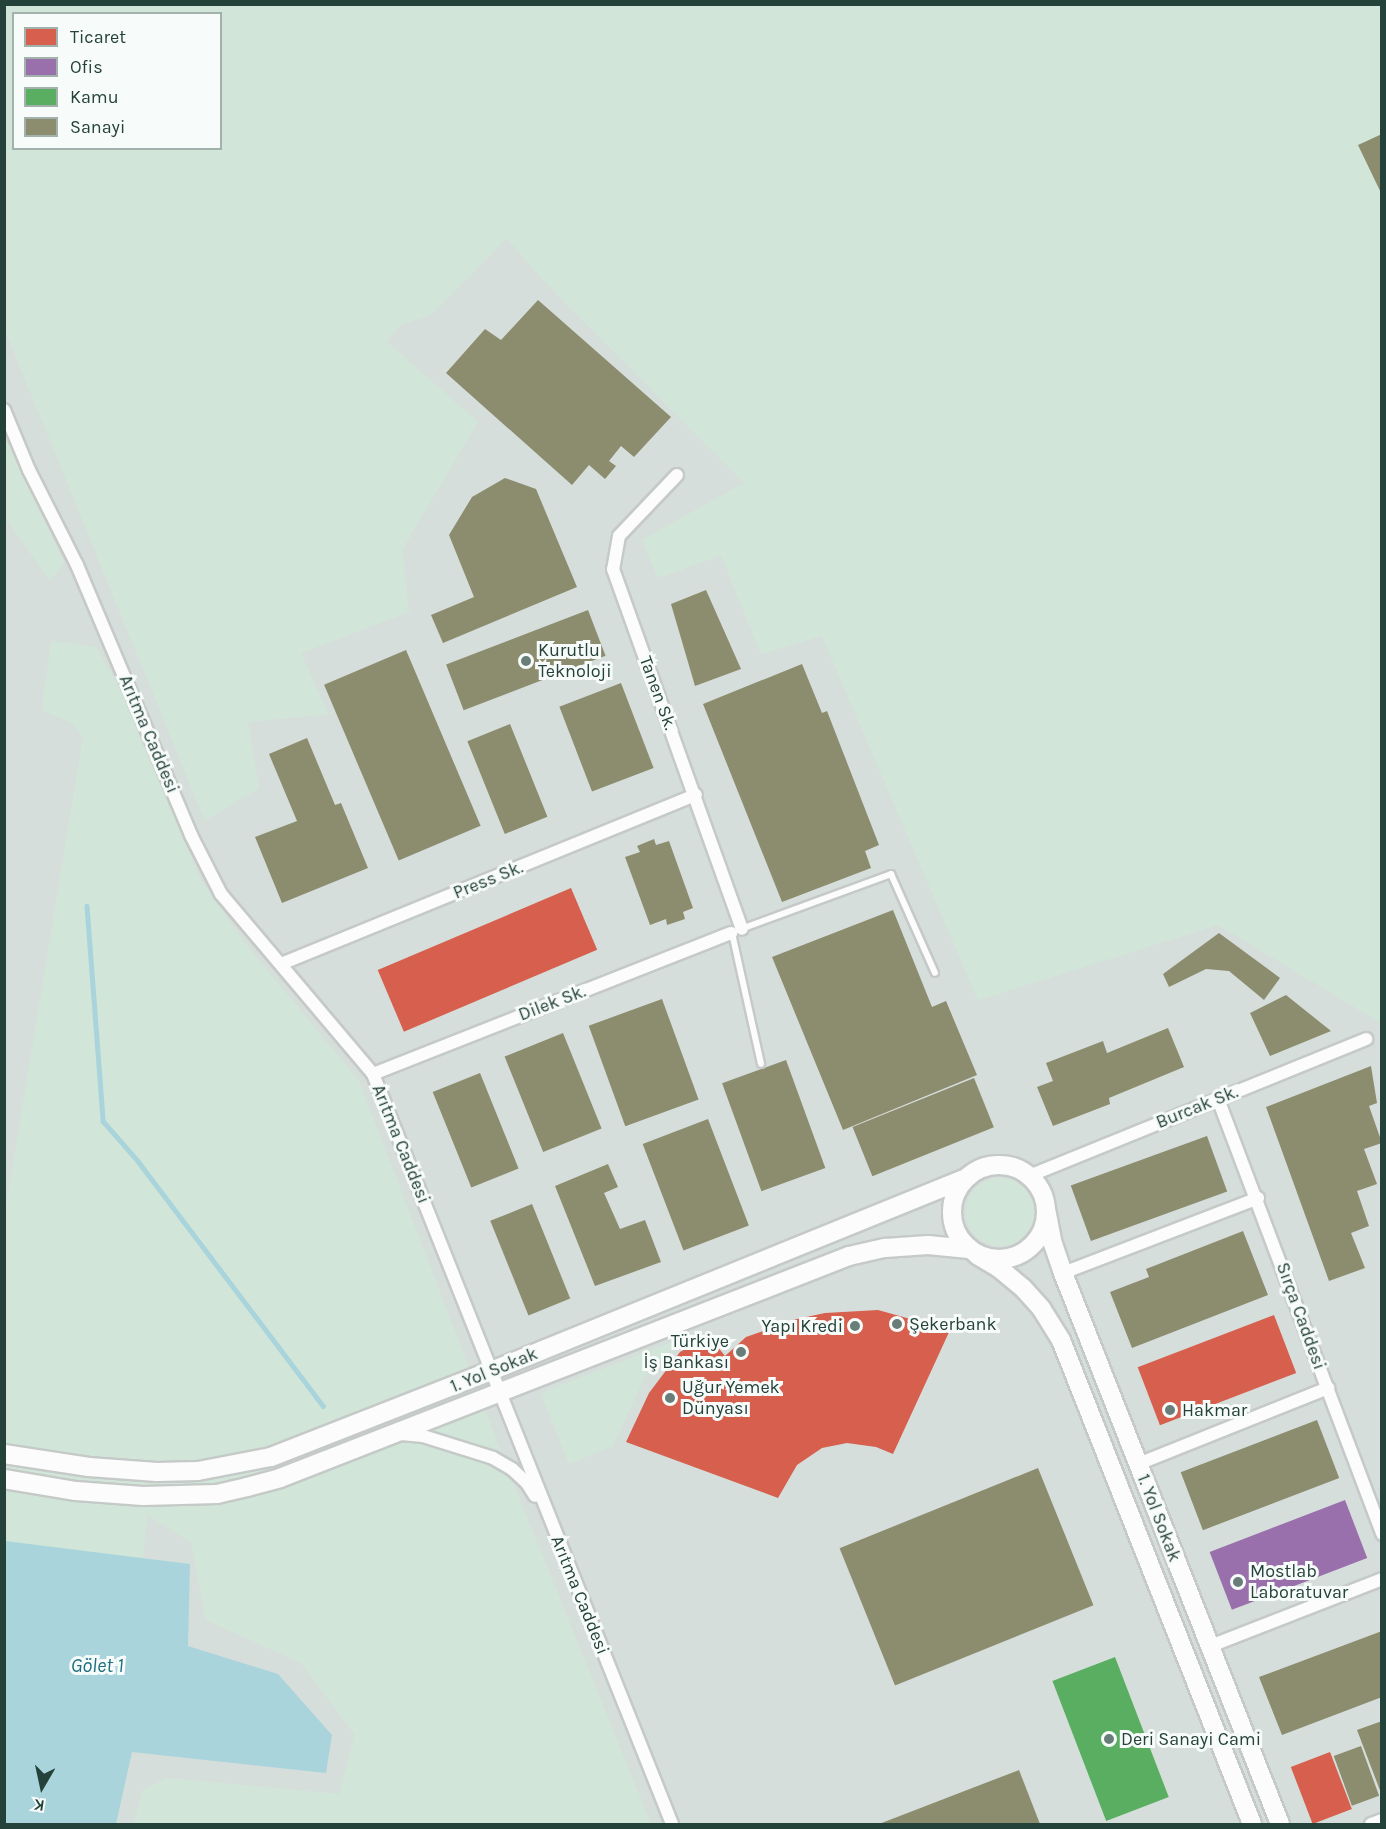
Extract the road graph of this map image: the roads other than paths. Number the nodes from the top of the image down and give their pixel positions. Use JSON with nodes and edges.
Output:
{"nodes":[{"id":1,"x":4,"y":410,"type":"edge"},
{"id":2,"x":677,"y":475,"type":"dead end"},
{"id":3,"x":696,"y":795,"type":"junction"},
{"id":4,"x":737,"y":931,"type":"junction"},
{"id":5,"x":281,"y":964,"type":"junction"},
{"id":6,"x":935,"y":973,"type":"dead end"},
{"id":7,"x":1366,"y":1039,"type":"dead end"},
{"id":8,"x":760,"y":1064,"type":"dead end"},
{"id":9,"x":374,"y":1074,"type":"junction"},
{"id":10,"x":1218,"y":1099,"type":"junction"},
{"id":11,"x":1029,"y":1176,"type":"junction"},
{"id":12,"x":964,"y":1179,"type":"junction"},
{"id":13,"x":1258,"y":1198,"type":"junction"},
{"id":14,"x":1046,"y":1209,"type":"junction"},
{"id":15,"x":973,"y":1252,"type":"junction"},
{"id":16,"x":1063,"y":1273,"type":"junction"},
{"id":17,"x":491,"y":1371,"type":"junction"},
{"id":18,"x":1328,"y":1388,"type":"junction"},
{"id":19,"x":502,"y":1393,"type":"junction"},
{"id":20,"x":391,"y":1433,"type":"junction"},
{"id":21,"x":4,"y":1454,"type":"edge"},
{"id":22,"x":1138,"y":1464,"type":"junction"},
{"id":23,"x":4,"y":1479,"type":"edge"},
{"id":24,"x":1377,"y":1505,"type":"edge"},
{"id":25,"x":550,"y":1519,"type":"junction"},
{"id":26,"x":1382,"y":1534,"type":"edge"},
{"id":27,"x":1382,"y":1579,"type":"edge"},
{"id":28,"x":1208,"y":1647,"type":"junction"},
{"id":29,"x":1382,"y":1820,"type":"edge"},
{"id":30,"x":672,"y":1824,"type":"edge"},
{"id":31,"x":1252,"y":1824,"type":"edge"},
{"id":32,"x":1280,"y":1824,"type":"edge"},
{"id":33,"x":1371,"y":1824,"type":"edge"}],
"edges":[{"from":1,"to":5,"type":"street","name":"Arıtma Caddesi"},
{"from":2,"to":3,"type":"street","name":"Tanen Sk."},
{"from":3,"to":4,"type":"street","name":"Tanen Sk."},
{"from":3,"to":5,"type":"street","name":"Press Sk."},
{"from":4,"to":6,"type":"lane"},
{"from":4,"to":8,"type":"lane"},
{"from":4,"to":9,"type":"street","name":"Dilek Sk."},
{"from":5,"to":9,"type":"street","name":"Arıtma Caddesi"},
{"from":7,"to":10,"type":"street","name":"Burcak Sk."},
{"from":9,"to":17,"type":"street","name":"Arıtma Caddesi"},
{"from":10,"to":11,"type":"street","name":"Burcak Sk."},
{"from":10,"to":13,"type":"street","name":"Sırça Caddesi"},
{"from":11,"to":12,"type":"main road","name":"1. Yol Sokak"},
{"from":11,"to":14,"type":"main road","name":"1. Yol Sokak"},
{"from":12,"to":15,"type":"main road","name":"1. Yol Sokak"},
{"from":12,"to":17,"type":"main road","name":"1. Yol Sokak"},
{"from":13,"to":16,"type":"street"},
{"from":13,"to":18,"type":"street","name":"Sırça Caddesi"},
{"from":14,"to":15,"type":"main road","name":"1. Yol Sokak"},
{"from":14,"to":16,"type":"main road","name":"1. Yol Sokak"},
{"from":15,"to":19,"type":"main road","name":"1. Yol Sokak"},
{"from":15,"to":31,"type":"main road","name":"1. Yol Sokak"},
{"from":16,"to":22,"type":"main road","name":"1. Yol Sokak"},
{"from":17,"to":19,"type":"street","name":"Arıtma Caddesi"},
{"from":17,"to":21,"type":"main road","name":"1. Yol Sokak"},
{"from":18,"to":22,"type":"street"},
{"from":18,"to":24,"type":"street","name":"Sırça Caddesi"},
{"from":19,"to":20,"type":"main road","name":"1. Yol Sokak"},
{"from":19,"to":25,"type":"street","name":"Arıtma Caddesi"},
{"from":20,"to":23,"type":"main road","name":"1. Yol Sokak"},
{"from":20,"to":25,"type":"street"},
{"from":22,"to":28,"type":"main road","name":"1. Yol Sokak"},
{"from":24,"to":26,"type":"street","name":"Sırça Caddesi"},
{"from":25,"to":30,"type":"street","name":"Arıtma Caddesi"},
{"from":27,"to":28,"type":"street"},
{"from":28,"to":32,"type":"main road","name":"1. Yol Sokak"},
{"from":29,"to":33,"type":"street"}]}
